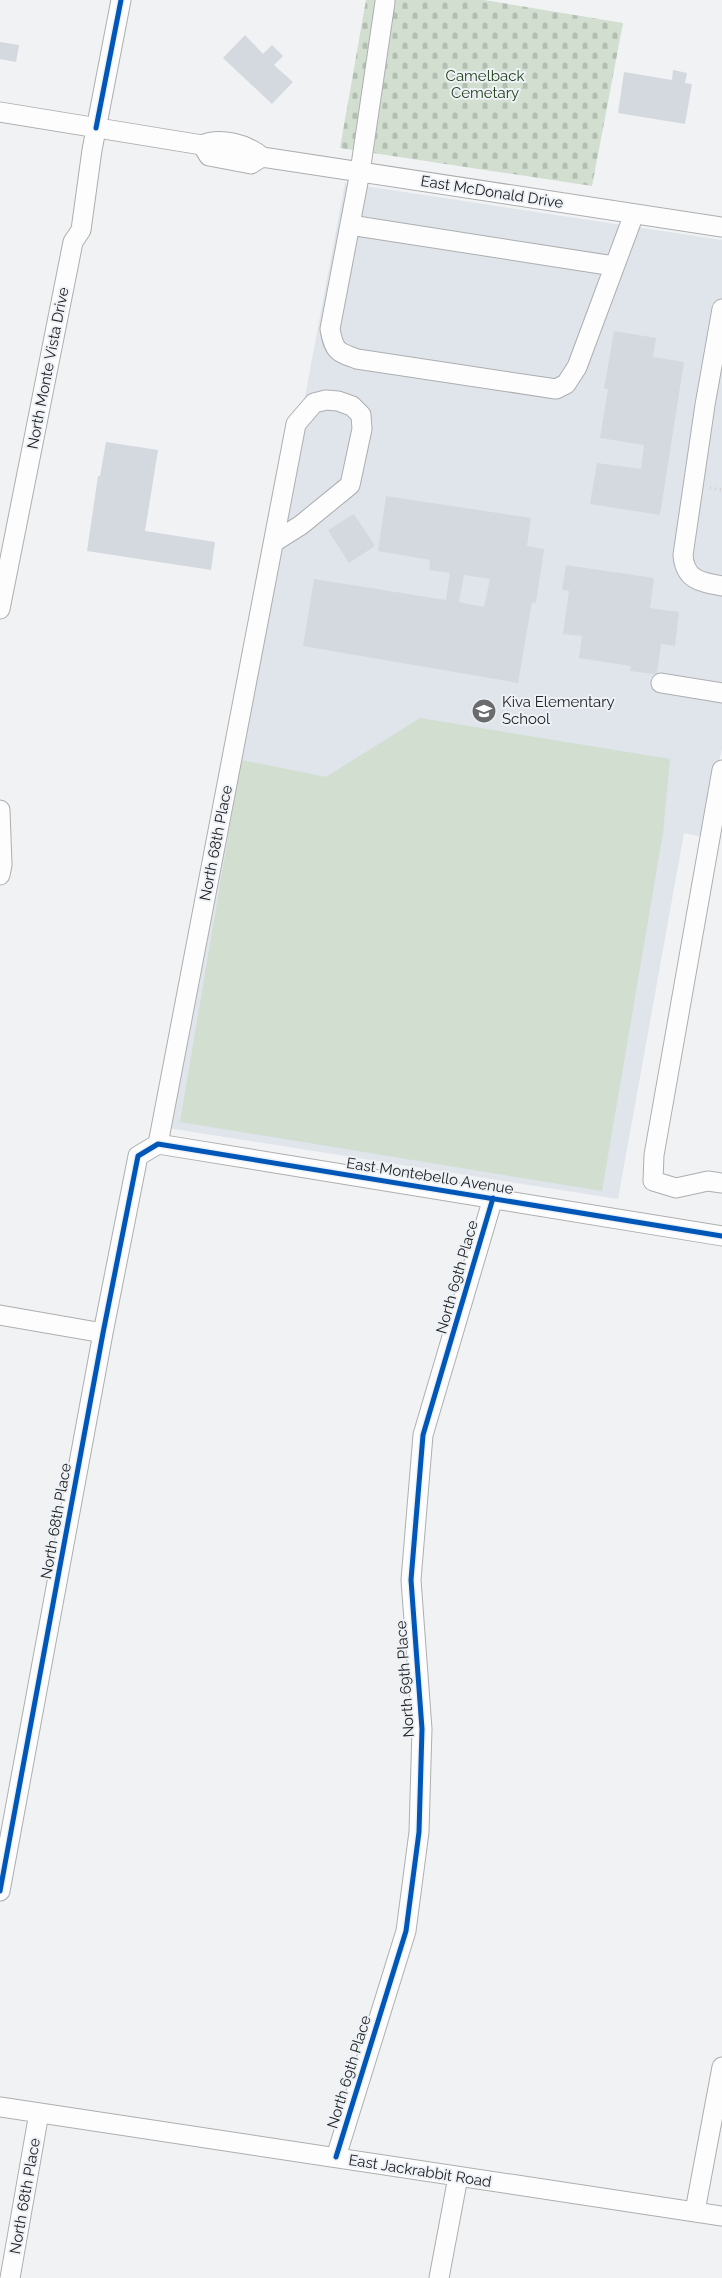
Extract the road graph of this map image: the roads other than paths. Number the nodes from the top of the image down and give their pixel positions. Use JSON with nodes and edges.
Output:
{"nodes":[{"id":1,"x":121,"y":0,"type":"edge"},
{"id":2,"x":385,"y":2,"type":"dead end"},
{"id":3,"x":0,"y":112,"type":"edge"},
{"id":4,"x":96,"y":128,"type":"junction"},
{"id":5,"x":360,"y":172,"type":"junction"},
{"id":6,"x":634,"y":214,"type":"junction"},
{"id":7,"x":350,"y":225,"type":"junction"},
{"id":8,"x":722,"y":227,"type":"edge"},
{"id":9,"x":614,"y":266,"type":"junction"},
{"id":10,"x":722,"y":309,"type":"edge"},
{"id":11,"x":274,"y":542,"type":"junction"},
{"id":12,"x":722,"y":586,"type":"edge"},
{"id":13,"x":0,"y":609,"type":"edge"},
{"id":14,"x":660,"y":683,"type":"dead end"},
{"id":15,"x":722,"y":693,"type":"edge"},
{"id":16,"x":722,"y":770,"type":"edge"},
{"id":17,"x":0,"y":810,"type":"edge"},
{"id":18,"x":1,"y":870,"type":"edge"},
{"id":19,"x":158,"y":1144,"type":"junction"},
{"id":20,"x":722,"y":1183,"type":"edge"},
{"id":21,"x":493,"y":1198,"type":"junction"},
{"id":22,"x":722,"y":1236,"type":"edge"},
{"id":23,"x":0,"y":1315,"type":"edge"},
{"id":24,"x":103,"y":1333,"type":"junction"},
{"id":25,"x":0,"y":1891,"type":"edge"},
{"id":26,"x":722,"y":2067,"type":"edge"},
{"id":27,"x":0,"y":2107,"type":"edge"},
{"id":28,"x":39,"y":2113,"type":"junction"},
{"id":29,"x":336,"y":2157,"type":"junction"},
{"id":30,"x":458,"y":2177,"type":"junction"},
{"id":31,"x":695,"y":2211,"type":"junction"},
{"id":32,"x":722,"y":2216,"type":"edge"},
{"id":33,"x":10,"y":2278,"type":"edge"},
{"id":34,"x":439,"y":2278,"type":"edge"}],
"edges":[{"from":1,"to":4,"type":"street","name":"North Monte Vista Drive"},
{"from":2,"to":5,"type":"street"},
{"from":3,"to":4,"type":"street","name":"East McDonald Drive"},
{"from":4,"to":5,"type":"street","name":"East McDonald Drive"},
{"from":4,"to":13,"type":"street","name":"North Monte Vista Drive"},
{"from":5,"to":6,"type":"street","name":"East McDonald Drive"},
{"from":5,"to":7,"type":"street"},
{"from":6,"to":8,"type":"street","name":"East McDonald Drive"},
{"from":6,"to":9,"type":"street"},
{"from":7,"to":9,"type":"street"},
{"from":7,"to":9,"type":"street"},
{"from":10,"to":12,"type":"street"},
{"from":11,"to":11,"type":"street","name":"North 68th Place"},
{"from":11,"to":19,"type":"street","name":"North 68th Place"},
{"from":14,"to":15,"type":"street"},
{"from":16,"to":20,"type":"street"},
{"from":17,"to":18,"type":"street"},
{"from":19,"to":21,"type":"street","name":"East Montebello Avenue"},
{"from":19,"to":24,"type":"street","name":"North 68th Place"},
{"from":21,"to":22,"type":"street","name":"East Montebello Avenue"},
{"from":21,"to":29,"type":"street","name":"North 69th Place"},
{"from":23,"to":24,"type":"street"},
{"from":24,"to":25,"type":"street","name":"North 68th Place"},
{"from":26,"to":31,"type":"street"},
{"from":27,"to":28,"type":"street","name":"East Jackrabbit Road"},
{"from":28,"to":29,"type":"street","name":"East Jackrabbit Road"},
{"from":28,"to":33,"type":"street","name":"North 68th Place"},
{"from":29,"to":30,"type":"street","name":"East Jackrabbit Road"},
{"from":30,"to":31,"type":"street","name":"East Jackrabbit Road"},
{"from":30,"to":34,"type":"street"},
{"from":31,"to":32,"type":"street","name":"East Jackrabbit Road"}]}
